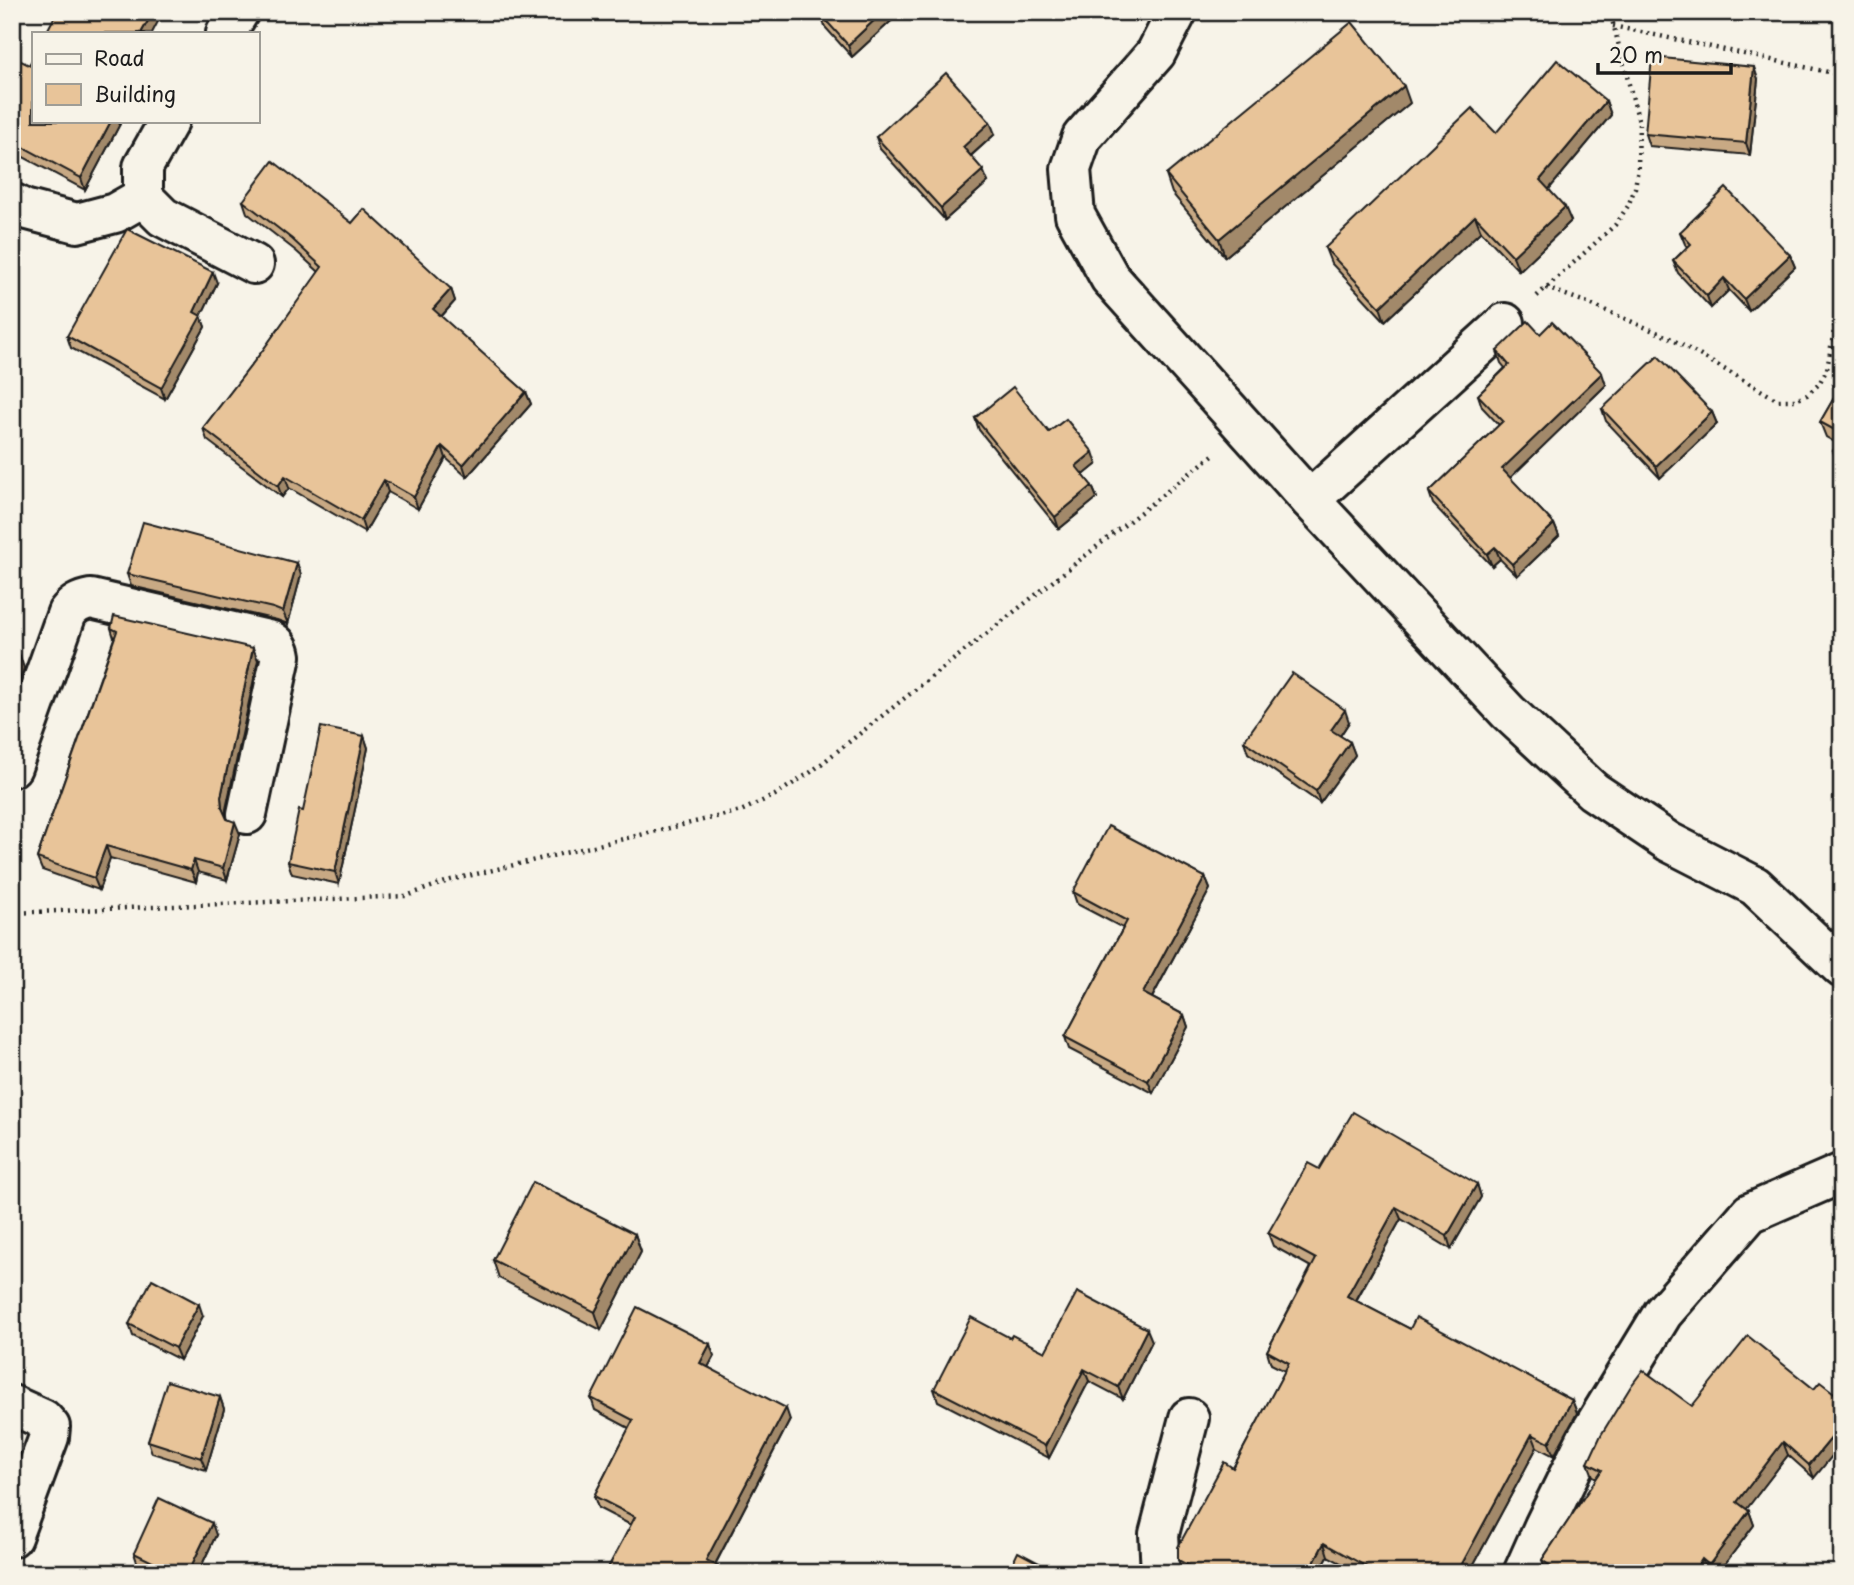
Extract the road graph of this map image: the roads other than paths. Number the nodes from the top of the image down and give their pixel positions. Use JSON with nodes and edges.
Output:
{"nodes":[{"id":1,"x":239,"y":12,"type":"edge"},
{"id":2,"x":1177,"y":12,"type":"edge"},
{"id":3,"x":227,"y":32,"type":"edge"},
{"id":4,"x":168,"y":122,"type":"edge"},
{"id":5,"x":143,"y":197,"type":"junction"},
{"id":6,"x":16,"y":214,"type":"edge"},
{"id":7,"x":254,"y":264,"type":"dead end"},
{"id":8,"x":1505,"y":323,"type":"road end"},
{"id":9,"x":1310,"y":500,"type":"junction"},
{"id":10,"x":12,"y":767,"type":"edge"},
{"id":11,"x":247,"y":814,"type":"dead end"},
{"id":12,"x":1842,"y":968,"type":"edge"},
{"id":13,"x":1842,"y":1173,"type":"edge"},
{"id":14,"x":12,"y":1405,"type":"edge"},
{"id":15,"x":1189,"y":1418,"type":"dead end"},
{"id":16,"x":12,"y":1537,"type":"edge"},
{"id":17,"x":1161,"y":1573,"type":"edge"},
{"id":18,"x":1523,"y":1573,"type":"edge"}],
"edges":[{"from":1,"to":3,"type":"street"},
{"from":2,"to":9,"type":"street"},
{"from":4,"to":5,"type":"street"},
{"from":5,"to":6,"type":"street"},
{"from":5,"to":7,"type":"street"},
{"from":8,"to":9,"type":"street"},
{"from":9,"to":12,"type":"street"},
{"from":10,"to":11,"type":"street"},
{"from":13,"to":18,"type":"street"},
{"from":14,"to":16,"type":"street"},
{"from":15,"to":17,"type":"street"}]}
